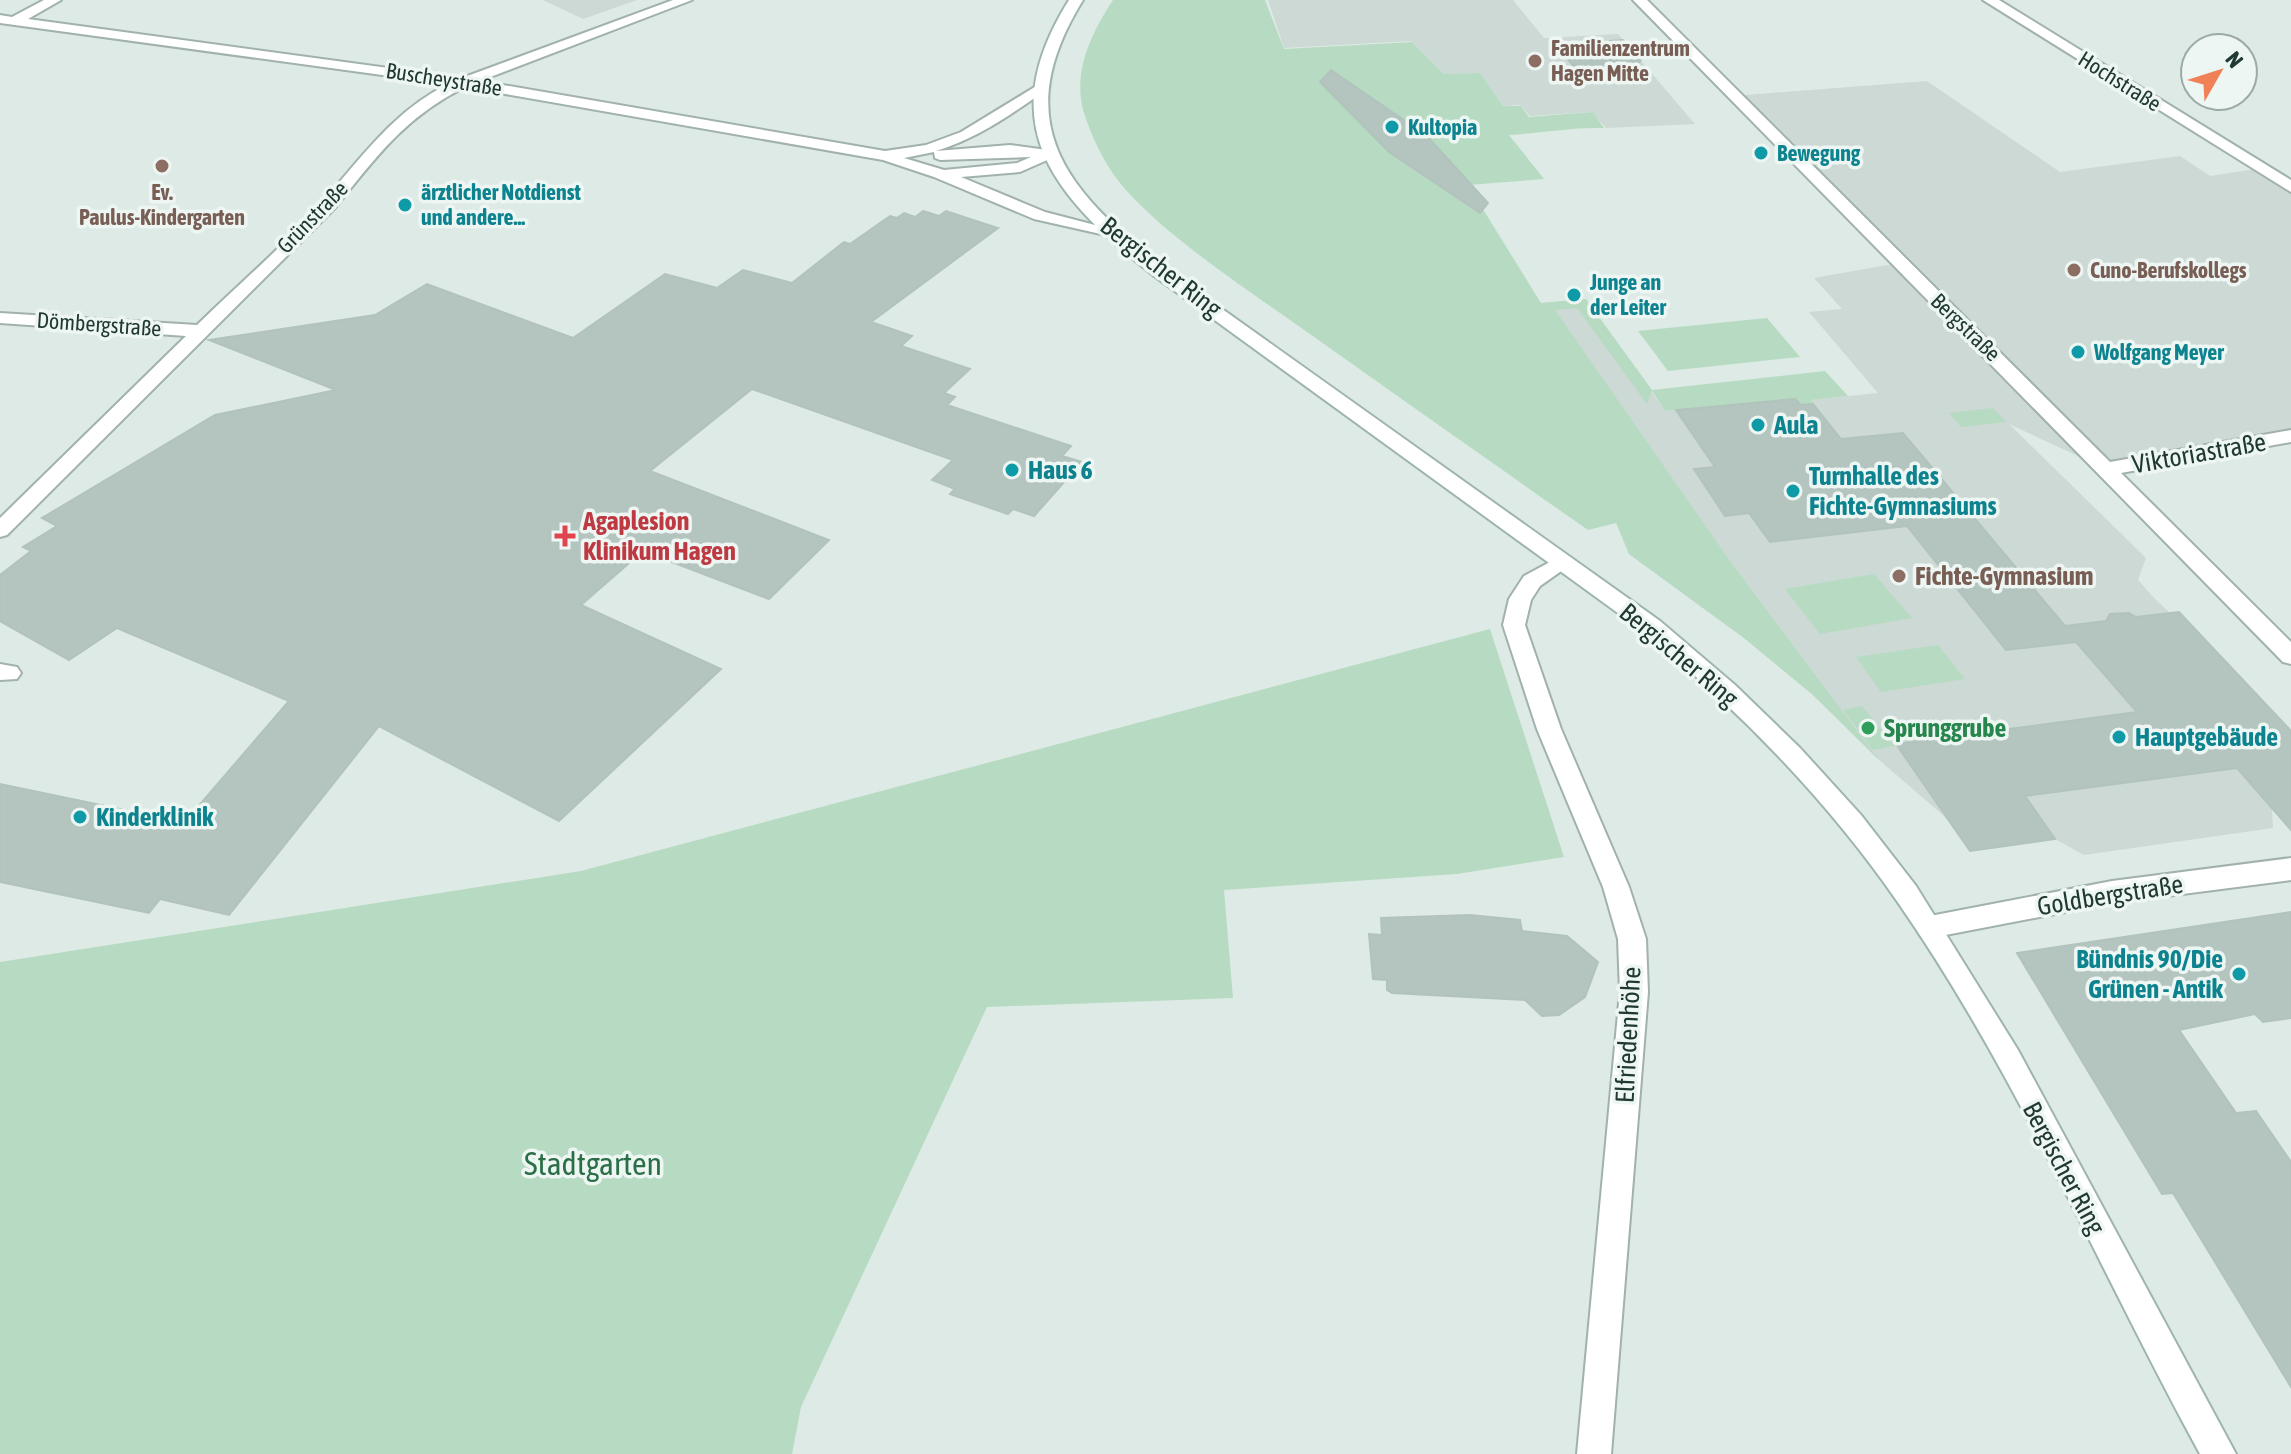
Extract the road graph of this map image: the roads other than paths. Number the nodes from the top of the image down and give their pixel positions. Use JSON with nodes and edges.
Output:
{"nodes":[{"id":1,"x":54,"y":0,"type":"edge"},
{"id":2,"x":685,"y":0,"type":"edge"},
{"id":3,"x":1076,"y":0,"type":"edge"},
{"id":4,"x":1640,"y":0,"type":"edge"},
{"id":5,"x":1990,"y":0,"type":"edge"},
{"id":6,"x":7,"y":20,"type":"edge"},
{"id":7,"x":0,"y":28,"type":"edge"},
{"id":8,"x":463,"y":82,"type":"junction"},
{"id":9,"x":1038,"y":89,"type":"junction"},
{"id":10,"x":923,"y":153,"type":"junction"},
{"id":11,"x":1049,"y":154,"type":"junction"},
{"id":12,"x":885,"y":156,"type":"junction"},
{"id":13,"x":940,"y":174,"type":"junction"},
{"id":14,"x":2291,"y":187,"type":"edge"},
{"id":15,"x":1114,"y":232,"type":"junction"},
{"id":16,"x":0,"y":318,"type":"edge"},
{"id":17,"x":199,"y":331,"type":"junction"},
{"id":18,"x":2291,"y":436,"type":"edge"},
{"id":19,"x":2106,"y":469,"type":"junction"},
{"id":20,"x":0,"y":530,"type":"edge"},
{"id":21,"x":1563,"y":562,"type":"junction"},
{"id":22,"x":2291,"y":656,"type":"edge"},
{"id":23,"x":2291,"y":869,"type":"edge"},
{"id":24,"x":1930,"y":927,"type":"junction"},
{"id":25,"x":1594,"y":1454,"type":"edge"},
{"id":26,"x":2219,"y":1454,"type":"edge"}],
"edges":[{"from":1,"to":6,"type":"street"},
{"from":2,"to":8,"type":"street","name":"Grünstraße"},
{"from":3,"to":9,"type":"street","name":"Bergischer Ring"},
{"from":4,"to":19,"type":"street","name":"Bergstraße"},
{"from":5,"to":14,"type":"street","name":"Hochstraße"},
{"from":6,"to":7,"type":"street"},
{"from":6,"to":8,"type":"street","name":"Buscheystraße"},
{"from":8,"to":12,"type":"street","name":"Buscheystraße"},
{"from":8,"to":17,"type":"street","name":"Grünstraße"},
{"from":9,"to":10,"type":"street","name":"Buscheystraße"},
{"from":9,"to":11,"type":"street","name":"Bergischer Ring"},
{"from":10,"to":11,"type":"street","name":"Buscheystraße"},
{"from":10,"to":12,"type":"street","name":"Buscheystraße"},
{"from":11,"to":13,"type":"street","name":"Buscheystraße"},
{"from":11,"to":15,"type":"street","name":"Bergischer Ring"},
{"from":12,"to":13,"type":"street","name":"Buscheystraße"},
{"from":13,"to":15,"type":"street","name":"Buscheystraße"},
{"from":15,"to":21,"type":"street","name":"Bergischer Ring"},
{"from":16,"to":17,"type":"street","name":"Dömbergstraße"},
{"from":17,"to":20,"type":"street","name":"Grünstraße"},
{"from":18,"to":19,"type":"street","name":"Viktoriastraße"},
{"from":19,"to":22,"type":"street","name":"Bergstraße"},
{"from":21,"to":24,"type":"street","name":"Bergischer Ring"},
{"from":21,"to":25,"type":"street","name":"Elfriedenhöhe"},
{"from":23,"to":24,"type":"street","name":"Goldbergstraße"},
{"from":24,"to":26,"type":"street","name":"Bergischer Ring"}]}
